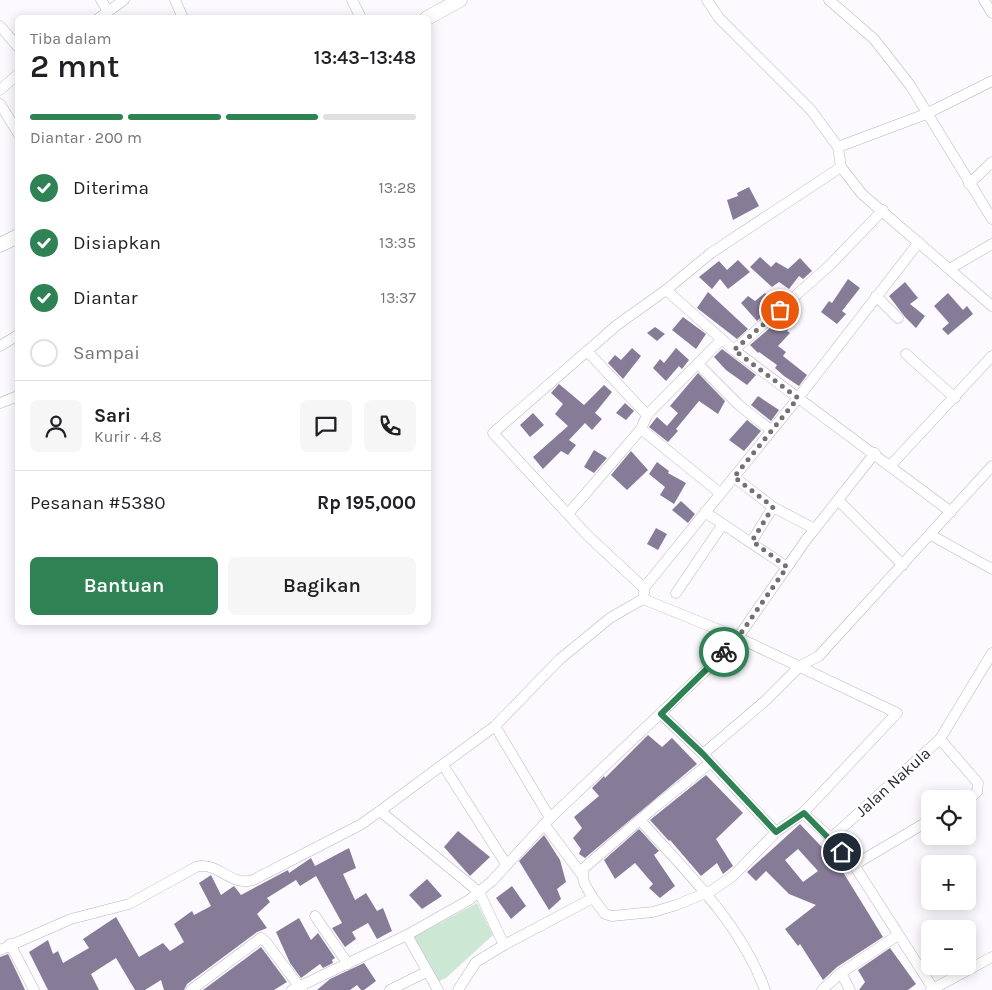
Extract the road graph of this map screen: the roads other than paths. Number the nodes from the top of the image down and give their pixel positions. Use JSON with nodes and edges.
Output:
{"nodes":[{"id":1,"x":101,"y":0,"type":"edge"},
{"id":2,"x":124,"y":0,"type":"edge"},
{"id":3,"x":176,"y":0,"type":"edge"},
{"id":4,"x":352,"y":0,"type":"edge"},
{"id":5,"x":460,"y":0,"type":"edge"},
{"id":6,"x":706,"y":0,"type":"edge"},
{"id":7,"x":984,"y":0,"type":"edge"},
{"id":8,"x":838,"y":2,"type":"edge"},
{"id":9,"x":108,"y":11,"type":"junction"},
{"id":10,"x":992,"y":12,"type":"edge"},
{"id":11,"x":103,"y":15,"type":"edge"},
{"id":12,"x":183,"y":15,"type":"edge"},
{"id":13,"x":360,"y":15,"type":"edge"},
{"id":14,"x":431,"y":16,"type":"edge"},
{"id":15,"x":0,"y":26,"type":"edge"},
{"id":16,"x":15,"y":44,"type":"edge"},
{"id":17,"x":15,"y":77,"type":"edge"},
{"id":18,"x":992,"y":81,"type":"edge"},
{"id":19,"x":0,"y":90,"type":"edge"},
{"id":20,"x":0,"y":104,"type":"edge"},
{"id":21,"x":926,"y":114,"type":"junction"},
{"id":22,"x":15,"y":129,"type":"edge"},
{"id":23,"x":838,"y":147,"type":"junction"},
{"id":24,"x":992,"y":162,"type":"edge"},
{"id":25,"x":841,"y":167,"type":"junction"},
{"id":26,"x":969,"y":184,"type":"junction"},
{"id":27,"x":883,"y":210,"type":"junction"},
{"id":28,"x":992,"y":219,"type":"edge"},
{"id":29,"x":15,"y":238,"type":"edge"},
{"id":30,"x":919,"y":242,"type":"junction"},
{"id":31,"x":992,"y":244,"type":"edge"},
{"id":32,"x":0,"y":245,"type":"edge"},
{"id":33,"x":951,"y":268,"type":"junction"},
{"id":34,"x":666,"y":290,"type":"junction"},
{"id":35,"x":876,"y":296,"type":"junction"},
{"id":36,"x":992,"y":306,"type":"edge"},
{"id":37,"x":898,"y":318,"type":"dead end"},
{"id":38,"x":15,"y":336,"type":"edge"},
{"id":39,"x":721,"y":340,"type":"junction"},
{"id":40,"x":2,"y":342,"type":"edge"},
{"id":41,"x":734,"y":350,"type":"junction"},
{"id":42,"x":587,"y":351,"type":"junction"},
{"id":43,"x":906,"y":354,"type":"dead end"},
{"id":44,"x":992,"y":356,"type":"edge"},
{"id":45,"x":699,"y":365,"type":"junction"},
{"id":46,"x":15,"y":397,"type":"edge"},
{"id":47,"x":798,"y":398,"type":"junction"},
{"id":48,"x":955,"y":398,"type":"junction"},
{"id":49,"x":0,"y":403,"type":"edge"},
{"id":50,"x":647,"y":415,"type":"junction"},
{"id":51,"x":640,"y":429,"type":"junction"},
{"id":52,"x":771,"y":430,"type":"junction"},
{"id":53,"x":875,"y":453,"type":"junction"},
{"id":54,"x":891,"y":466,"type":"junction"},
{"id":55,"x":992,"y":466,"type":"edge"},
{"id":56,"x":734,"y":477,"type":"junction"},
{"id":57,"x":720,"y":492,"type":"junction"},
{"id":58,"x":838,"y":500,"type":"junction"},
{"id":59,"x":773,"y":507,"type":"junction"},
{"id":60,"x":705,"y":512,"type":"junction"},
{"id":61,"x":951,"y":512,"type":"junction"},
{"id":62,"x":568,"y":514,"type":"junction"},
{"id":63,"x":723,"y":524,"type":"junction"},
{"id":64,"x":815,"y":529,"type":"junction"},
{"id":65,"x":931,"y":534,"type":"junction"},
{"id":66,"x":752,"y":541,"type":"junction"},
{"id":67,"x":903,"y":564,"type":"junction"},
{"id":68,"x":787,"y":567,"type":"junction"},
{"id":69,"x":992,"y":569,"type":"edge"},
{"id":70,"x":644,"y":588,"type":"junction"},
{"id":71,"x":676,"y":593,"type":"dead end"},
{"id":72,"x":643,"y":599,"type":"junction"},
{"id":73,"x":737,"y":637,"type":"junction"},
{"id":74,"x":992,"y":653,"type":"edge"},
{"id":75,"x":800,"y":666,"type":"junction"},
{"id":76,"x":661,"y":714,"type":"junction"},
{"id":77,"x":495,"y":726,"type":"junction"},
{"id":78,"x":940,"y":739,"type":"junction"},
{"id":79,"x":703,"y":754,"type":"junction"},
{"id":80,"x":710,"y":763,"type":"junction"},
{"id":81,"x":443,"y":765,"type":"junction"},
{"id":82,"x":976,"y":793,"type":"edge"},
{"id":83,"x":380,"y":811,"type":"junction"},
{"id":84,"x":804,"y":813,"type":"junction"},
{"id":85,"x":640,"y":820,"type":"junction"},
{"id":86,"x":547,"y":821,"type":"junction"},
{"id":87,"x":921,"y":825,"type":"edge"},
{"id":88,"x":776,"y":832,"type":"junction"},
{"id":89,"x":831,"y":838,"type":"junction"},
{"id":90,"x":506,"y":864,"type":"junction"},
{"id":91,"x":854,"y":865,"type":"junction"},
{"id":92,"x":582,"y":875,"type":"junction"},
{"id":93,"x":479,"y":892,"type":"junction"},
{"id":94,"x":707,"y":892,"type":"junction"},
{"id":95,"x":593,"y":898,"type":"junction"},
{"id":96,"x":315,"y":916,"type":"dead end"},
{"id":97,"x":407,"y":935,"type":"junction"},
{"id":98,"x":898,"y":935,"type":"junction"},
{"id":99,"x":10,"y":944,"type":"junction"},
{"id":100,"x":504,"y":945,"type":"junction"},
{"id":101,"x":0,"y":950,"type":"edge"},
{"id":102,"x":992,"y":957,"type":"edge"},
{"id":103,"x":348,"y":964,"type":"junction"},
{"id":104,"x":426,"y":972,"type":"junction"},
{"id":105,"x":841,"y":972,"type":"junction"},
{"id":106,"x":298,"y":989,"type":"edge"},
{"id":107,"x":34,"y":990,"type":"edge"},
{"id":108,"x":191,"y":990,"type":"edge"},
{"id":109,"x":390,"y":990,"type":"edge"},
{"id":110,"x":438,"y":990,"type":"edge"},
{"id":111,"x":458,"y":990,"type":"edge"},
{"id":112,"x":765,"y":990,"type":"edge"},
{"id":113,"x":822,"y":990,"type":"edge"},
{"id":114,"x":850,"y":990,"type":"edge"},
{"id":115,"x":933,"y":990,"type":"edge"}],
"edges":[{"from":1,"to":9,"type":"street"},
{"from":2,"to":9,"type":"street"},
{"from":3,"to":12,"type":"street"},
{"from":4,"to":13,"type":"street"},
{"from":5,"to":14,"type":"street"},
{"from":6,"to":23,"type":"street"},
{"from":7,"to":10,"type":"street"},
{"from":8,"to":21,"type":"street"},
{"from":9,"to":11,"type":"street"},
{"from":15,"to":16,"type":"street"},
{"from":17,"to":19,"type":"street"},
{"from":18,"to":21,"type":"street"},
{"from":20,"to":22,"type":"street"},
{"from":21,"to":23,"type":"street"},
{"from":21,"to":26,"type":"street"},
{"from":23,"to":25,"type":"street"},
{"from":24,"to":26,"type":"street"},
{"from":25,"to":27,"type":"street"},
{"from":25,"to":34,"type":"street"},
{"from":26,"to":28,"type":"street"},
{"from":27,"to":30,"type":"street"},
{"from":27,"to":41,"type":"street"},
{"from":29,"to":32,"type":"street"},
{"from":30,"to":33,"type":"street"},
{"from":30,"to":35,"type":"street"},
{"from":31,"to":33,"type":"street"},
{"from":33,"to":36,"type":"street"},
{"from":34,"to":39,"type":"street"},
{"from":34,"to":42,"type":"street"},
{"from":35,"to":37,"type":"street"},
{"from":35,"to":47,"type":"street"},
{"from":38,"to":40,"type":"street"},
{"from":39,"to":41,"type":"street"},
{"from":39,"to":45,"type":"street"},
{"from":41,"to":47,"type":"street"},
{"from":42,"to":50,"type":"street"},
{"from":42,"to":62,"type":"street"},
{"from":43,"to":48,"type":"street"},
{"from":44,"to":48,"type":"street"},
{"from":45,"to":50,"type":"street"},
{"from":45,"to":52,"type":"street"},
{"from":46,"to":49,"type":"street"},
{"from":47,"to":52,"type":"street"},
{"from":47,"to":53,"type":"street"},
{"from":48,"to":54,"type":"street"},
{"from":50,"to":51,"type":"street"},
{"from":51,"to":57,"type":"street"},
{"from":51,"to":62,"type":"street"},
{"from":52,"to":56,"type":"street"},
{"from":53,"to":54,"type":"street"},
{"from":53,"to":58,"type":"street"},
{"from":54,"to":61,"type":"street"},
{"from":55,"to":61,"type":"street"},
{"from":56,"to":57,"type":"street"},
{"from":56,"to":59,"type":"street"},
{"from":57,"to":60,"type":"street"},
{"from":58,"to":64,"type":"street"},
{"from":58,"to":67,"type":"street"},
{"from":59,"to":64,"type":"street"},
{"from":59,"to":66,"type":"street"},
{"from":60,"to":63,"type":"street"},
{"from":60,"to":70,"type":"street"},
{"from":61,"to":65,"type":"street"},
{"from":62,"to":70,"type":"street"},
{"from":63,"to":66,"type":"street"},
{"from":63,"to":71,"type":"street"},
{"from":64,"to":68,"type":"street"},
{"from":65,"to":67,"type":"street"},
{"from":65,"to":69,"type":"street"},
{"from":66,"to":68,"type":"street"},
{"from":67,"to":75,"type":"street"},
{"from":68,"to":73,"type":"street"},
{"from":70,"to":72,"type":"street"},
{"from":72,"to":73,"type":"street"},
{"from":72,"to":77,"type":"street"},
{"from":73,"to":75,"type":"street"},
{"from":73,"to":76,"type":"street"},
{"from":74,"to":78,"type":"street"},
{"from":75,"to":79,"type":"street"},
{"from":75,"to":84,"type":"street"},
{"from":76,"to":79,"type":"street"},
{"from":76,"to":86,"type":"street"},
{"from":77,"to":81,"type":"street"},
{"from":77,"to":86,"type":"street"},
{"from":78,"to":82,"type":"street","name":"Jalan Nakula"},
{"from":78,"to":89,"type":"street","name":"Jalan Nakula"},
{"from":79,"to":80,"type":"street"},
{"from":80,"to":85,"type":"street"},
{"from":80,"to":88,"type":"street"},
{"from":81,"to":83,"type":"street"},
{"from":81,"to":90,"type":"street"},
{"from":83,"to":93,"type":"street"},
{"from":83,"to":99,"type":"street"},
{"from":84,"to":88,"type":"street"},
{"from":84,"to":89,"type":"street"},
{"from":85,"to":92,"type":"street"},
{"from":85,"to":94,"type":"street"},
{"from":86,"to":90,"type":"street"},
{"from":86,"to":92,"type":"street"},
{"from":87,"to":91,"type":"street"},
{"from":88,"to":94,"type":"street"},
{"from":89,"to":91,"type":"street"},
{"from":90,"to":93,"type":"street"},
{"from":91,"to":98,"type":"street"},
{"from":92,"to":95,"type":"street"},
{"from":93,"to":97,"type":"street"},
{"from":93,"to":100,"type":"street"},
{"from":94,"to":95,"type":"street"},
{"from":94,"to":112,"type":"street"},
{"from":95,"to":100,"type":"street"},
{"from":96,"to":103,"type":"street"},
{"from":97,"to":103,"type":"street"},
{"from":97,"to":104,"type":"street"},
{"from":98,"to":105,"type":"street"},
{"from":98,"to":115,"type":"street"},
{"from":99,"to":101,"type":"street"},
{"from":99,"to":107,"type":"street"},
{"from":100,"to":111,"type":"street"},
{"from":102,"to":115,"type":"street"},
{"from":103,"to":106,"type":"street"},
{"from":104,"to":109,"type":"street"},
{"from":104,"to":110,"type":"street"},
{"from":105,"to":113,"type":"street"},
{"from":105,"to":114,"type":"street"},
{"from":106,"to":108,"type":"street"}]}
